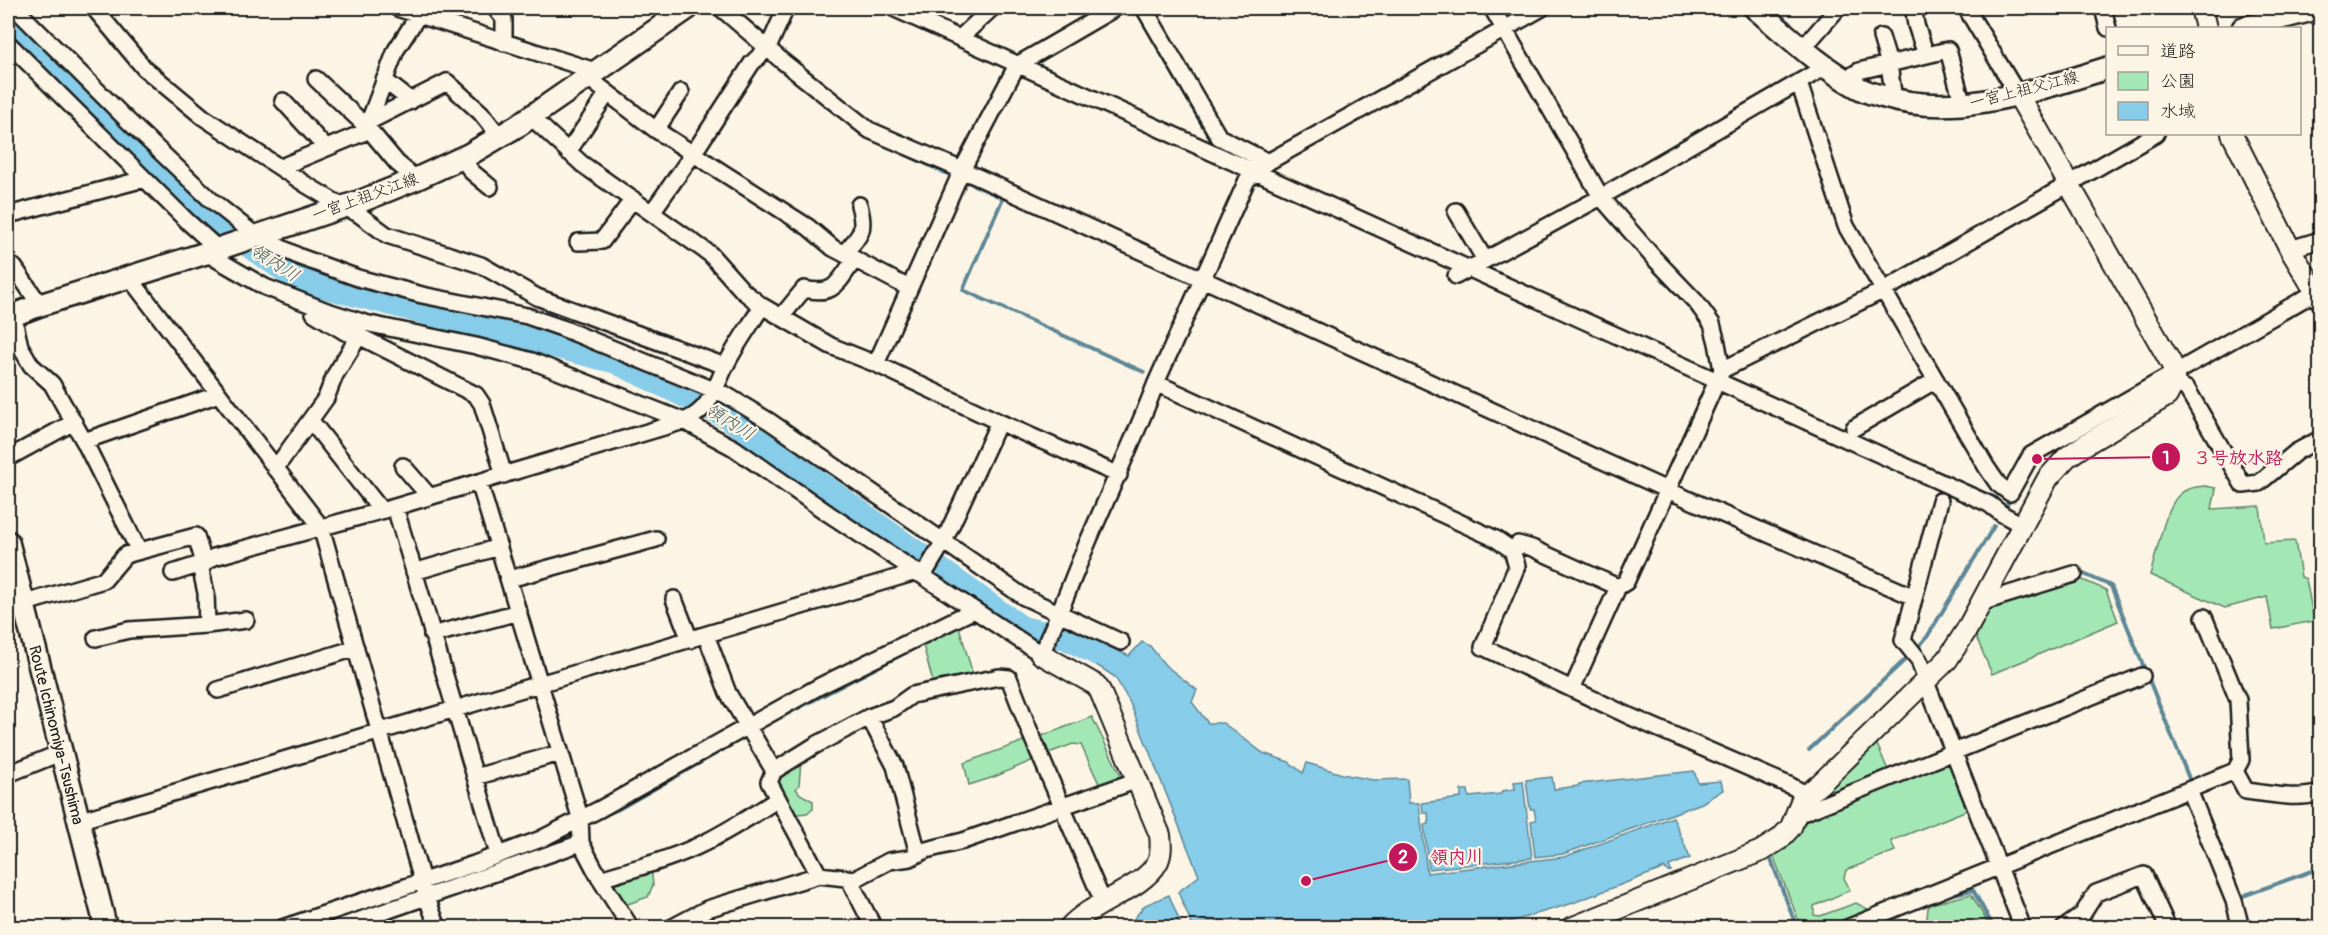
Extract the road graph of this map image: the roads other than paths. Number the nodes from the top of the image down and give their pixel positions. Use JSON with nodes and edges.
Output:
{"nodes":[{"id":1,"x":15,"y":8,"type":"edge"},
{"id":2,"x":397,"y":8,"type":"edge"},
{"id":3,"x":495,"y":8,"type":"edge"},
{"id":4,"x":721,"y":8,"type":"edge"},
{"id":5,"x":786,"y":8,"type":"edge"},
{"id":6,"x":893,"y":8,"type":"edge"},
{"id":7,"x":992,"y":8,"type":"edge"},
{"id":8,"x":1115,"y":8,"type":"edge"},
{"id":9,"x":1144,"y":8,"type":"edge"},
{"id":10,"x":1492,"y":8,"type":"edge"},
{"id":11,"x":1542,"y":8,"type":"edge"},
{"id":12,"x":1755,"y":8,"type":"edge"},
{"id":13,"x":1838,"y":8,"type":"edge"},
{"id":14,"x":1966,"y":8,"type":"edge"},
{"id":15,"x":2103,"y":8,"type":"edge"},
{"id":16,"x":2201,"y":8,"type":"edge"},
{"id":17,"x":2320,"y":8,"type":"edge"},
{"id":18,"x":102,"y":10,"type":"edge"},
{"id":19,"x":421,"y":11,"type":"edge"},
{"id":20,"x":675,"y":11,"type":"edge"},
{"id":21,"x":1914,"y":12,"type":"dead end"},
{"id":22,"x":2108,"y":27,"type":"edge"},
{"id":23,"x":2206,"y":27,"type":"edge"},
{"id":24,"x":2247,"y":27,"type":"edge"},
{"id":25,"x":1504,"y":29,"type":"junction"},
{"id":26,"x":960,"y":38,"type":"junction"},
{"id":27,"x":1881,"y":38,"type":"dead end"},
{"id":28,"x":8,"y":43,"type":"edge"},
{"id":29,"x":504,"y":43,"type":"junction"},
{"id":30,"x":768,"y":48,"type":"junction"},
{"id":31,"x":1803,"y":48,"type":"junction"},
{"id":32,"x":1926,"y":55,"type":"junction"},
{"id":33,"x":1017,"y":64,"type":"junction"},
{"id":34,"x":1889,"y":64,"type":"junction"},
{"id":35,"x":1825,"y":67,"type":"junction"},
{"id":36,"x":2106,"y":69,"type":"edge"},
{"id":37,"x":591,"y":74,"type":"junction"},
{"id":38,"x":316,"y":80,"type":"dead end"},
{"id":39,"x":384,"y":80,"type":"junction"},
{"id":40,"x":1845,"y":80,"type":"junction"},
{"id":41,"x":1799,"y":83,"type":"junction"},
{"id":42,"x":681,"y":92,"type":"dead end"},
{"id":43,"x":607,"y":94,"type":"junction"},
{"id":44,"x":2018,"y":95,"type":"junction"},
{"id":45,"x":1894,"y":100,"type":"junction"},
{"id":46,"x":283,"y":101,"type":"dead end"},
{"id":47,"x":411,"y":101,"type":"junction"},
{"id":48,"x":1963,"y":105,"type":"junction"},
{"id":49,"x":531,"y":117,"type":"junction"},
{"id":50,"x":369,"y":124,"type":"junction"},
{"id":51,"x":656,"y":130,"type":"junction"},
{"id":52,"x":2154,"y":135,"type":"edge"},
{"id":53,"x":2232,"y":135,"type":"edge"},
{"id":54,"x":500,"y":137,"type":"junction"},
{"id":55,"x":326,"y":147,"type":"junction"},
{"id":56,"x":568,"y":152,"type":"junction"},
{"id":57,"x":693,"y":154,"type":"junction"},
{"id":58,"x":462,"y":158,"type":"junction"},
{"id":59,"x":281,"y":167,"type":"junction"},
{"id":60,"x":1262,"y":167,"type":"junction"},
{"id":61,"x":962,"y":170,"type":"junction"},
{"id":62,"x":144,"y":179,"type":"junction"},
{"id":63,"x":416,"y":179,"type":"junction"},
{"id":64,"x":2068,"y":182,"type":"junction"},
{"id":65,"x":489,"y":187,"type":"dead end"},
{"id":66,"x":1601,"y":197,"type":"junction"},
{"id":67,"x":633,"y":199,"type":"junction"},
{"id":68,"x":859,"y":205,"type":"dead end"},
{"id":69,"x":343,"y":207,"type":"junction"},
{"id":70,"x":1456,"y":211,"type":"dead end"},
{"id":71,"x":652,"y":212,"type":"junction"},
{"id":72,"x":8,"y":215,"type":"edge"},
{"id":73,"x":252,"y":236,"type":"junction"},
{"id":74,"x":2320,"y":240,"type":"edge"},
{"id":75,"x":578,"y":242,"type":"dead end"},
{"id":76,"x":2290,"y":249,"type":"junction"},
{"id":77,"x":214,"y":250,"type":"junction"},
{"id":78,"x":849,"y":256,"type":"junction"},
{"id":79,"x":1485,"y":260,"type":"junction"},
{"id":80,"x":14,"y":267,"type":"dead end"},
{"id":81,"x":1463,"y":273,"type":"junction"},
{"id":82,"x":129,"y":278,"type":"junction"},
{"id":83,"x":1202,"y":279,"type":"junction"},
{"id":84,"x":909,"y":288,"type":"junction"},
{"id":85,"x":1884,"y":290,"type":"junction"},
{"id":86,"x":283,"y":294,"type":"junction"},
{"id":87,"x":2319,"y":294,"type":"edge"},
{"id":88,"x":40,"y":305,"type":"junction"},
{"id":89,"x":762,"y":306,"type":"junction"},
{"id":90,"x":782,"y":316,"type":"junction"},
{"id":91,"x":10,"y":317,"type":"edge"},
{"id":92,"x":359,"y":336,"type":"junction"},
{"id":93,"x":876,"y":364,"type":"junction"},
{"id":94,"x":725,"y":366,"type":"junction"},
{"id":95,"x":1720,"y":376,"type":"junction"},
{"id":96,"x":2175,"y":378,"type":"junction"},
{"id":97,"x":1936,"y":380,"type":"junction"},
{"id":98,"x":1156,"y":383,"type":"junction"},
{"id":99,"x":715,"y":392,"type":"junction"},
{"id":100,"x":219,"y":394,"type":"junction"},
{"id":101,"x":690,"y":418,"type":"junction"},
{"id":102,"x":311,"y":421,"type":"junction"},
{"id":103,"x":74,"y":422,"type":"junction"},
{"id":104,"x":999,"y":422,"type":"junction"},
{"id":105,"x":1854,"y":428,"type":"dead end"},
{"id":106,"x":2320,"y":439,"type":"edge"},
{"id":107,"x":84,"y":441,"type":"junction"},
{"id":108,"x":8,"y":458,"type":"edge"},
{"id":109,"x":403,"y":466,"type":"dead end"},
{"id":110,"x":274,"y":469,"type":"junction"},
{"id":111,"x":504,"y":475,"type":"junction"},
{"id":112,"x":1119,"y":475,"type":"junction"},
{"id":113,"x":479,"y":482,"type":"junction"},
{"id":114,"x":1667,"y":490,"type":"junction"},
{"id":115,"x":429,"y":495,"type":"junction"},
{"id":116,"x":1940,"y":501,"type":"dead end"},
{"id":117,"x":388,"y":508,"type":"junction"},
{"id":118,"x":2022,"y":525,"type":"junction"},
{"id":119,"x":321,"y":527,"type":"junction"},
{"id":120,"x":656,"y":539,"type":"dead end"},
{"id":121,"x":8,"y":542,"type":"edge"},
{"id":122,"x":943,"y":542,"type":"junction"},
{"id":123,"x":499,"y":548,"type":"junction"},
{"id":124,"x":1512,"y":550,"type":"junction"},
{"id":125,"x":140,"y":551,"type":"junction"},
{"id":126,"x":204,"y":563,"type":"junction"},
{"id":127,"x":923,"y":571,"type":"junction"},
{"id":128,"x":414,"y":572,"type":"junction"},
{"id":129,"x":173,"y":573,"type":"dead end"},
{"id":130,"x":2074,"y":574,"type":"dead end"},
{"id":131,"x":509,"y":579,"type":"junction"},
{"id":132,"x":1618,"y":587,"type":"junction"},
{"id":133,"x":1914,"y":597,"type":"junction"},
{"id":134,"x":674,"y":599,"type":"dead end"},
{"id":135,"x":1980,"y":603,"type":"junction"},
{"id":136,"x":22,"y":604,"type":"junction"},
{"id":137,"x":974,"y":610,"type":"junction"},
{"id":138,"x":519,"y":612,"type":"junction"},
{"id":139,"x":1060,"y":613,"type":"junction"},
{"id":140,"x":2204,"y":617,"type":"dead end"},
{"id":141,"x":246,"y":620,"type":"dead end"},
{"id":142,"x":207,"y":625,"type":"junction"},
{"id":143,"x":432,"y":635,"type":"junction"},
{"id":144,"x":706,"y":635,"type":"junction"},
{"id":145,"x":96,"y":638,"type":"dead end"},
{"id":146,"x":690,"y":640,"type":"junction"},
{"id":147,"x":1121,"y":642,"type":"dead end"},
{"id":148,"x":356,"y":648,"type":"junction"},
{"id":149,"x":1044,"y":649,"type":"junction"},
{"id":150,"x":2142,"y":676,"type":"dead end"},
{"id":151,"x":1926,"y":682,"type":"junction"},
{"id":152,"x":541,"y":685,"type":"junction"},
{"id":153,"x":1572,"y":689,"type":"junction"},
{"id":154,"x":218,"y":690,"type":"dead end"},
{"id":155,"x":455,"y":710,"type":"junction"},
{"id":156,"x":869,"y":717,"type":"junction"},
{"id":157,"x":747,"y":725,"type":"junction"},
{"id":158,"x":380,"y":731,"type":"junction"},
{"id":159,"x":1953,"y":752,"type":"junction"},
{"id":160,"x":60,"y":753,"type":"junction"},
{"id":161,"x":560,"y":753,"type":"junction"},
{"id":162,"x":774,"y":771,"type":"junction"},
{"id":163,"x":2235,"y":771,"type":"junction"},
{"id":164,"x":8,"y":774,"type":"edge"},
{"id":165,"x":476,"y":777,"type":"junction"},
{"id":166,"x":1138,"y":780,"type":"junction"},
{"id":167,"x":2189,"y":790,"type":"junction"},
{"id":168,"x":2320,"y":793,"type":"edge"},
{"id":169,"x":778,"y":799,"type":"junction"},
{"id":170,"x":1803,"y":801,"type":"junction"},
{"id":171,"x":1062,"y":807,"type":"junction"},
{"id":172,"x":580,"y":817,"type":"junction"},
{"id":173,"x":78,"y":820,"type":"junction"},
{"id":174,"x":581,"y":843,"type":"junction"},
{"id":175,"x":498,"y":854,"type":"junction"},
{"id":176,"x":918,"y":854,"type":"junction"},
{"id":177,"x":1999,"y":866,"type":"junction"},
{"id":178,"x":819,"y":875,"type":"junction"},
{"id":179,"x":600,"y":879,"type":"junction"},
{"id":180,"x":849,"y":879,"type":"junction"},
{"id":181,"x":422,"y":881,"type":"junction"},
{"id":182,"x":426,"y":898,"type":"junction"},
{"id":183,"x":1104,"y":902,"type":"junction"},
{"id":184,"x":1577,"y":926,"type":"edge"},
{"id":185,"x":1853,"y":926,"type":"edge"},
{"id":186,"x":105,"y":927,"type":"edge"},
{"id":187,"x":282,"y":927,"type":"edge"},
{"id":188,"x":337,"y":927,"type":"edge"},
{"id":189,"x":438,"y":927,"type":"edge"},
{"id":190,"x":631,"y":927,"type":"edge"},
{"id":191,"x":671,"y":927,"type":"edge"},
{"id":192,"x":874,"y":927,"type":"edge"},
{"id":193,"x":1069,"y":927,"type":"edge"},
{"id":194,"x":2023,"y":927,"type":"edge"},
{"id":195,"x":2064,"y":927,"type":"edge"},
{"id":196,"x":2168,"y":927,"type":"edge"},
{"id":197,"x":2241,"y":927,"type":"edge"}],
"edges":[{"from":1,"to":73,"type":"street"},
{"from":2,"to":19,"type":"street"},
{"from":3,"to":29,"type":"street"},
{"from":4,"to":30,"type":"street"},
{"from":5,"to":30,"type":"street"},
{"from":6,"to":26,"type":"street"},
{"from":7,"to":26,"type":"street"},
{"from":8,"to":33,"type":"street"},
{"from":9,"to":60,"type":"street"},
{"from":10,"to":25,"type":"street"},
{"from":11,"to":25,"type":"street"},
{"from":12,"to":31,"type":"main road","name":"一宮上祖父江線"},
{"from":13,"to":31,"type":"street"},
{"from":14,"to":44,"type":"street"},
{"from":15,"to":22,"type":"street"},
{"from":16,"to":23,"type":"street"},
{"from":17,"to":24,"type":"main road"},
{"from":18,"to":59,"type":"street"},
{"from":19,"to":29,"type":"street"},
{"from":19,"to":39,"type":"street"},
{"from":20,"to":37,"type":"main road","name":"一宮上祖父江線"},
{"from":21,"to":32,"type":"street"},
{"from":25,"to":60,"type":"street"},
{"from":25,"to":66,"type":"street"},
{"from":26,"to":33,"type":"street"},
{"from":27,"to":34,"type":"street"},
{"from":28,"to":62,"type":"street"},
{"from":29,"to":37,"type":"street"},
{"from":30,"to":57,"type":"street"},
{"from":30,"to":61,"type":"street"},
{"from":31,"to":35,"type":"main road","name":"一宮上祖父江線"},
{"from":32,"to":34,"type":"street"},
{"from":32,"to":48,"type":"street"},
{"from":33,"to":60,"type":"street"},
{"from":33,"to":61,"type":"street"},
{"from":34,"to":40,"type":"street"},
{"from":34,"to":45,"type":"street"},
{"from":35,"to":40,"type":"main road","name":"一宮上祖父江線"},
{"from":35,"to":41,"type":"street"},
{"from":36,"to":44,"type":"main road","name":"一宮上祖父江線"},
{"from":37,"to":43,"type":"street"},
{"from":37,"to":49,"type":"main road","name":"一宮上祖父江線"},
{"from":38,"to":50,"type":"street"},
{"from":39,"to":47,"type":"street"},
{"from":39,"to":50,"type":"street"},
{"from":40,"to":45,"type":"main road","name":"一宮上祖父江線"},
{"from":41,"to":66,"type":"street"},
{"from":41,"to":85,"type":"street"},
{"from":42,"to":51,"type":"street"},
{"from":43,"to":51,"type":"street"},
{"from":43,"to":56,"type":"street"},
{"from":44,"to":48,"type":"main road","name":"一宮上祖父江線"},
{"from":44,"to":64,"type":"street"},
{"from":45,"to":48,"type":"main road","name":"一宮上祖父江線"},
{"from":46,"to":55,"type":"street"},
{"from":47,"to":50,"type":"street"},
{"from":47,"to":54,"type":"street"},
{"from":49,"to":54,"type":"main road","name":"一宮上祖父江線"},
{"from":49,"to":56,"type":"street"},
{"from":50,"to":55,"type":"street"},
{"from":50,"to":63,"type":"street"},
{"from":51,"to":57,"type":"street"},
{"from":52,"to":64,"type":"street"},
{"from":53,"to":76,"type":"street"},
{"from":54,"to":58,"type":"main road","name":"一宮上祖父江線"},
{"from":55,"to":59,"type":"street"},
{"from":56,"to":67,"type":"street"},
{"from":57,"to":71,"type":"street"},
{"from":57,"to":78,"type":"street"},
{"from":58,"to":63,"type":"main road","name":"一宮上祖父江線"},
{"from":58,"to":65,"type":"street"},
{"from":59,"to":69,"type":"street"},
{"from":60,"to":81,"type":"street"},
{"from":60,"to":83,"type":"street"},
{"from":61,"to":83,"type":"street"},
{"from":61,"to":84,"type":"street"},
{"from":62,"to":72,"type":"street"},
{"from":62,"to":77,"type":"street"},
{"from":63,"to":69,"type":"main road","name":"一宮上祖父江線"},
{"from":64,"to":85,"type":"street"},
{"from":64,"to":96,"type":"street"},
{"from":66,"to":79,"type":"street"},
{"from":66,"to":95,"type":"street"},
{"from":67,"to":71,"type":"street"},
{"from":67,"to":75,"type":"street"},
{"from":68,"to":78,"type":"street"},
{"from":69,"to":73,"type":"main road","name":"一宮上祖父江線"},
{"from":69,"to":94,"type":"street"},
{"from":70,"to":79,"type":"street"},
{"from":71,"to":89,"type":"street"},
{"from":73,"to":77,"type":"main road","name":"一宮上祖父江線"},
{"from":73,"to":99,"type":"street"},
{"from":74,"to":76,"type":"street"},
{"from":76,"to":87,"type":"street"},
{"from":77,"to":82,"type":"main road","name":"一宮上祖父江線"},
{"from":77,"to":86,"type":"street"},
{"from":78,"to":84,"type":"street"},
{"from":78,"to":90,"type":"street"},
{"from":79,"to":81,"type":"street"},
{"from":80,"to":88,"type":"street"},
{"from":81,"to":95,"type":"street"},
{"from":82,"to":88,"type":"main road","name":"一宮上祖父江線"},
{"from":82,"to":100,"type":"street"},
{"from":83,"to":98,"type":"street"},
{"from":83,"to":114,"type":"street"},
{"from":84,"to":93,"type":"street"},
{"from":85,"to":95,"type":"street"},
{"from":85,"to":97,"type":"street"},
{"from":86,"to":92,"type":"street"},
{"from":86,"to":101,"type":"street"},
{"from":87,"to":96,"type":"street"},
{"from":88,"to":91,"type":"main road","name":"一宮上祖父江線"},
{"from":89,"to":90,"type":"street"},
{"from":89,"to":94,"type":"street"},
{"from":90,"to":93,"type":"street"},
{"from":91,"to":103,"type":"street"},
{"from":92,"to":102,"type":"street"},
{"from":92,"to":111,"type":"street"},
{"from":93,"to":104,"type":"street"},
{"from":94,"to":99,"type":"street"},
{"from":95,"to":114,"type":"street"},
{"from":95,"to":118,"type":"street"},
{"from":96,"to":97,"type":"street"},
{"from":96,"to":106,"type":"street"},
{"from":96,"to":118,"type":"street"},
{"from":97,"to":105,"type":"street"},
{"from":98,"to":112,"type":"street"},
{"from":98,"to":124,"type":"street"},
{"from":99,"to":101,"type":"street"},
{"from":99,"to":122,"type":"street"},
{"from":100,"to":107,"type":"street"},
{"from":100,"to":110,"type":"street"},
{"from":101,"to":111,"type":"street"},
{"from":101,"to":127,"type":"street"},
{"from":102,"to":110,"type":"street"},
{"from":102,"to":117,"type":"street"},
{"from":103,"to":107,"type":"street"},
{"from":103,"to":108,"type":"street"},
{"from":104,"to":112,"type":"street"},
{"from":104,"to":122,"type":"street"},
{"from":107,"to":125,"type":"street"},
{"from":109,"to":115,"type":"street"},
{"from":110,"to":119,"type":"street"},
{"from":111,"to":113,"type":"street"},
{"from":112,"to":139,"type":"street"},
{"from":113,"to":115,"type":"street"},
{"from":113,"to":123,"type":"street"},
{"from":114,"to":132,"type":"street"},
{"from":114,"to":133,"type":"street"},
{"from":115,"to":117,"type":"street"},
{"from":116,"to":133,"type":"street"},
{"from":117,"to":119,"type":"street"},
{"from":117,"to":128,"type":"street"},
{"from":118,"to":135,"type":"street"},
{"from":119,"to":126,"type":"street"},
{"from":119,"to":148,"type":"street"},
{"from":120,"to":131,"type":"street"},
{"from":121,"to":136,"type":"main road","name":"Route Ichinomiya-Tsushima"},
{"from":122,"to":127,"type":"street"},
{"from":122,"to":139,"type":"street"},
{"from":123,"to":128,"type":"street"},
{"from":123,"to":131,"type":"street"},
{"from":124,"to":132,"type":"street"},
{"from":124,"to":153,"type":"street"},
{"from":125,"to":126,"type":"street"},
{"from":125,"to":136,"type":"street"},
{"from":126,"to":129,"type":"street"},
{"from":126,"to":142,"type":"street"},
{"from":127,"to":137,"type":"street"},
{"from":127,"to":144,"type":"street"},
{"from":128,"to":143,"type":"street"},
{"from":130,"to":135,"type":"street"},
{"from":131,"to":138,"type":"street"},
{"from":132,"to":153,"type":"street"},
{"from":133,"to":151,"type":"street"},
{"from":134,"to":146,"type":"street"},
{"from":135,"to":151,"type":"street"},
{"from":136,"to":160,"type":"main road","name":"Route Ichinomiya-Tsushima"},
{"from":137,"to":149,"type":"street"},
{"from":137,"to":157,"type":"street"},
{"from":138,"to":143,"type":"street"},
{"from":138,"to":152,"type":"street"},
{"from":139,"to":147,"type":"street"},
{"from":139,"to":149,"type":"street"},
{"from":140,"to":163,"type":"street"},
{"from":141,"to":142,"type":"street"},
{"from":142,"to":145,"type":"street"},
{"from":143,"to":155,"type":"street"},
{"from":144,"to":146,"type":"street"},
{"from":144,"to":157,"type":"street"},
{"from":146,"to":152,"type":"street"},
{"from":148,"to":154,"type":"street"},
{"from":148,"to":158,"type":"street"},
{"from":149,"to":166,"type":"street"},
{"from":150,"to":159,"type":"street"},
{"from":151,"to":159,"type":"street"},
{"from":151,"to":170,"type":"street"},
{"from":152,"to":155,"type":"street"},
{"from":152,"to":161,"type":"street"},
{"from":153,"to":170,"type":"street"},
{"from":155,"to":158,"type":"street"},
{"from":155,"to":165,"type":"street"},
{"from":156,"to":162,"type":"street"},
{"from":156,"to":171,"type":"street"},
{"from":156,"to":176,"type":"street"},
{"from":157,"to":162,"type":"street"},
{"from":157,"to":172,"type":"street"},
{"from":158,"to":173,"type":"street"},
{"from":158,"to":181,"type":"street"},
{"from":159,"to":170,"type":"street"},
{"from":159,"to":177,"type":"street"},
{"from":160,"to":164,"type":"street"},
{"from":160,"to":173,"type":"main road","name":"Route Ichinomiya-Tsushima"},
{"from":161,"to":165,"type":"street"},
{"from":161,"to":172,"type":"street"},
{"from":162,"to":169,"type":"street"},
{"from":163,"to":167,"type":"street"},
{"from":163,"to":168,"type":"street"},
{"from":165,"to":175,"type":"street"},
{"from":166,"to":171,"type":"street"},
{"from":166,"to":183,"type":"street"},
{"from":167,"to":177,"type":"street"},
{"from":167,"to":197,"type":"street"},
{"from":169,"to":178,"type":"street"},
{"from":169,"to":179,"type":"street"},
{"from":170,"to":184,"type":"street"},
{"from":171,"to":176,"type":"street"},
{"from":171,"to":183,"type":"street"},
{"from":172,"to":174,"type":"street"},
{"from":172,"to":175,"type":"street"},
{"from":173,"to":186,"type":"main road","name":"Route Ichinomiya-Tsushima"},
{"from":174,"to":179,"type":"street"},
{"from":174,"to":182,"type":"street"},
{"from":175,"to":181,"type":"street"},
{"from":176,"to":180,"type":"street"},
{"from":177,"to":185,"type":"street"},
{"from":177,"to":194,"type":"street"},
{"from":178,"to":180,"type":"street"},
{"from":178,"to":191,"type":"street"},
{"from":179,"to":190,"type":"street"},
{"from":180,"to":192,"type":"street"},
{"from":181,"to":182,"type":"street"},
{"from":181,"to":187,"type":"street"},
{"from":182,"to":188,"type":"street"},
{"from":182,"to":189,"type":"street"},
{"from":183,"to":193,"type":"street"},
{"from":195,"to":196,"type":"street"}]}
